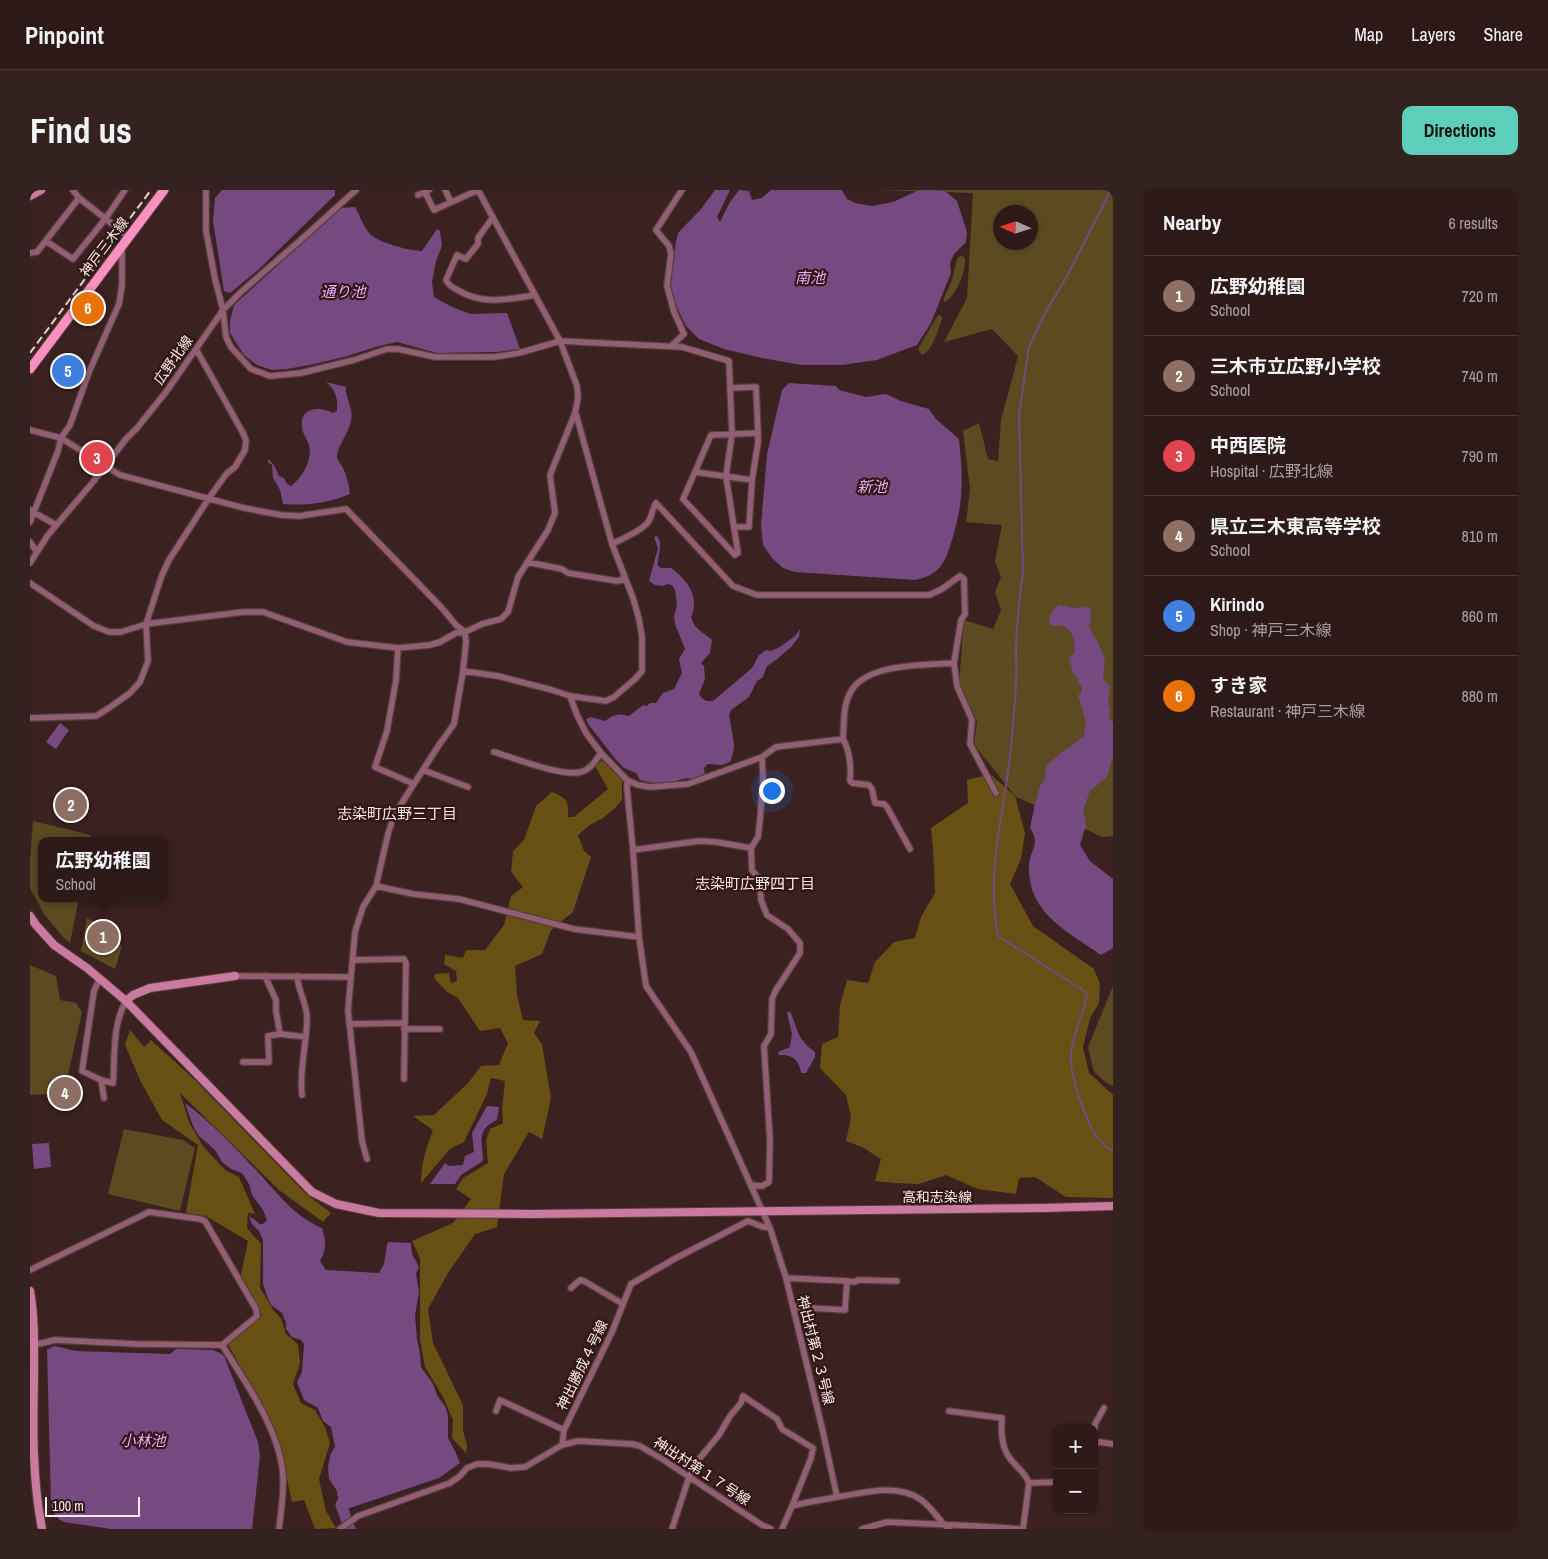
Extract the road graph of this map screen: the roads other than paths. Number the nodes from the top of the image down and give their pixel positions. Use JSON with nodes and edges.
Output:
{"nodes":[{"id":1,"x":41,"y":190,"type":"edge"},
{"id":2,"x":73,"y":190,"type":"edge"},
{"id":3,"x":124,"y":190,"type":"edge"},
{"id":4,"x":164,"y":190,"type":"edge"},
{"id":5,"x":206,"y":190,"type":"edge"},
{"id":6,"x":356,"y":190,"type":"edge"},
{"id":7,"x":445,"y":190,"type":"edge"},
{"id":8,"x":478,"y":190,"type":"edge"},
{"id":9,"x":682,"y":190,"type":"edge"},
{"id":10,"x":427,"y":191,"type":"edge"},
{"id":11,"x":418,"y":195,"type":"dead end"},
{"id":12,"x":30,"y":196,"type":"edge"},
{"id":13,"x":79,"y":198,"type":"junction"},
{"id":14,"x":451,"y":202,"type":"junction"},
{"id":15,"x":492,"y":217,"type":"junction"},
{"id":16,"x":106,"y":218,"type":"junction"},
{"id":17,"x":129,"y":237,"type":"junction"},
{"id":18,"x":46,"y":241,"type":"junction"},
{"id":19,"x":120,"y":249,"type":"junction"},
{"id":20,"x":30,"y":253,"type":"edge"},
{"id":21,"x":535,"y":295,"type":"junction"},
{"id":22,"x":223,"y":310,"type":"junction"},
{"id":23,"x":560,"y":341,"type":"junction"},
{"id":24,"x":670,"y":346,"type":"junction"},
{"id":25,"x":196,"y":349,"type":"junction"},
{"id":26,"x":30,"y":368,"type":"edge"},
{"id":27,"x":730,"y":388,"type":"junction"},
{"id":28,"x":576,"y":413,"type":"junction"},
{"id":29,"x":30,"y":430,"type":"edge"},
{"id":30,"x":758,"y":433,"type":"junction"},
{"id":31,"x":732,"y":434,"type":"junction"},
{"id":32,"x":62,"y":438,"type":"junction"},
{"id":33,"x":105,"y":466,"type":"junction"},
{"id":34,"x":695,"y":472,"type":"junction"},
{"id":35,"x":726,"y":476,"type":"junction"},
{"id":36,"x":752,"y":480,"type":"junction"},
{"id":37,"x":209,"y":498,"type":"junction"},
{"id":38,"x":32,"y":511,"type":"edge"},
{"id":39,"x":30,"y":522,"type":"edge"},
{"id":40,"x":56,"y":525,"type":"junction"},
{"id":41,"x":735,"y":528,"type":"junction"},
{"id":42,"x":30,"y":542,"type":"edge"},
{"id":43,"x":612,"y":544,"type":"junction"},
{"id":44,"x":37,"y":552,"type":"junction"},
{"id":45,"x":527,"y":562,"type":"junction"},
{"id":46,"x":30,"y":563,"type":"edge"},
{"id":47,"x":626,"y":579,"type":"junction"},
{"id":48,"x":30,"y":583,"type":"edge"},
{"id":49,"x":146,"y":624,"type":"junction"},
{"id":50,"x":465,"y":632,"type":"junction"},
{"id":51,"x":398,"y":648,"type":"junction"},
{"id":52,"x":954,"y":663,"type":"junction"},
{"id":53,"x":463,"y":671,"type":"junction"},
{"id":54,"x":570,"y":696,"type":"junction"},
{"id":55,"x":30,"y":718,"type":"edge"},
{"id":56,"x":843,"y":738,"type":"junction"},
{"id":57,"x":494,"y":752,"type":"dead end"},
{"id":58,"x":601,"y":754,"type":"junction"},
{"id":59,"x":762,"y":757,"type":"junction"},
{"id":60,"x":423,"y":770,"type":"junction"},
{"id":61,"x":627,"y":780,"type":"junction"},
{"id":62,"x":414,"y":784,"type":"junction"},
{"id":63,"x":468,"y":787,"type":"dead end"},
{"id":64,"x":996,"y":793,"type":"dead end"},
{"id":65,"x":751,"y":848,"type":"junction"},
{"id":66,"x":910,"y":849,"type":"dead end"},
{"id":67,"x":633,"y":850,"type":"junction"},
{"id":68,"x":376,"y":886,"type":"junction"},
{"id":69,"x":30,"y":916,"type":"edge"},
{"id":70,"x":639,"y":937,"type":"junction"},
{"id":71,"x":353,"y":960,"type":"junction"},
{"id":72,"x":235,"y":976,"type":"joint"},
{"id":73,"x":265,"y":976,"type":"junction"},
{"id":74,"x":296,"y":976,"type":"junction"},
{"id":75,"x":351,"y":977,"type":"junction"},
{"id":76,"x":100,"y":978,"type":"junction"},
{"id":77,"x":126,"y":1001,"type":"junction"},
{"id":78,"x":349,"y":1024,"type":"junction"},
{"id":79,"x":405,"y":1026,"type":"junction"},
{"id":80,"x":440,"y":1029,"type":"dead end"},
{"id":81,"x":280,"y":1034,"type":"junction"},
{"id":82,"x":306,"y":1037,"type":"junction"},
{"id":83,"x":243,"y":1062,"type":"dead end"},
{"id":84,"x":404,"y":1079,"type":"dead end"},
{"id":85,"x":101,"y":1080,"type":"junction"},
{"id":86,"x":302,"y":1095,"type":"dead end"},
{"id":87,"x":104,"y":1098,"type":"dead end"},
{"id":88,"x":367,"y":1159,"type":"dead end"},
{"id":89,"x":751,"y":1185,"type":"junction"},
{"id":90,"x":1113,"y":1206,"type":"edge"},
{"id":91,"x":762,"y":1211,"type":"junction"},
{"id":92,"x":770,"y":1228,"type":"junction"},
{"id":93,"x":30,"y":1270,"type":"edge"},
{"id":94,"x":786,"y":1278,"type":"junction"},
{"id":95,"x":897,"y":1281,"type":"dead end"},
{"id":96,"x":847,"y":1282,"type":"junction"},
{"id":97,"x":571,"y":1288,"type":"dead end"},
{"id":98,"x":30,"y":1291,"type":"edge"},
{"id":99,"x":623,"y":1304,"type":"junction"},
{"id":100,"x":793,"y":1307,"type":"junction"},
{"id":101,"x":34,"y":1345,"type":"junction"},
{"id":102,"x":222,"y":1345,"type":"junction"},
{"id":103,"x":1104,"y":1408,"type":"dead end"},
{"id":104,"x":496,"y":1411,"type":"dead end"},
{"id":105,"x":949,"y":1411,"type":"dead end"},
{"id":106,"x":1095,"y":1424,"type":"edge"},
{"id":107,"x":564,"y":1430,"type":"junction"},
{"id":108,"x":1098,"y":1443,"type":"edge"},
{"id":109,"x":1113,"y":1444,"type":"edge"},
{"id":110,"x":562,"y":1446,"type":"junction"},
{"id":111,"x":689,"y":1477,"type":"junction"},
{"id":112,"x":1053,"y":1482,"type":"edge"},
{"id":113,"x":1029,"y":1483,"type":"junction"},
{"id":114,"x":837,"y":1497,"type":"junction"},
{"id":115,"x":792,"y":1506,"type":"junction"},
{"id":116,"x":762,"y":1527,"type":"edge"},
{"id":117,"x":941,"y":1527,"type":"edge"},
{"id":118,"x":42,"y":1529,"type":"edge"},
{"id":119,"x":280,"y":1529,"type":"edge"},
{"id":120,"x":340,"y":1529,"type":"edge"},
{"id":121,"x":672,"y":1529,"type":"edge"},
{"id":122,"x":771,"y":1529,"type":"edge"},
{"id":123,"x":782,"y":1529,"type":"edge"},
{"id":124,"x":862,"y":1529,"type":"edge"},
{"id":125,"x":949,"y":1529,"type":"edge"},
{"id":126,"x":1022,"y":1529,"type":"edge"}],
"edges":[{"from":1,"to":12,"type":"street"},
{"from":2,"to":13,"type":"street"},
{"from":3,"to":16,"type":"street"},
{"from":4,"to":17,"type":"main road","name":"神戸三木線"},
{"from":5,"to":22,"type":"street"},
{"from":6,"to":22,"type":"street","name":"広野北線"},
{"from":7,"to":14,"type":"street"},
{"from":8,"to":14,"type":"street"},
{"from":8,"to":15,"type":"street"},
{"from":9,"to":24,"type":"street"},
{"from":10,"to":11,"type":"street"},
{"from":10,"to":14,"type":"street"},
{"from":13,"to":16,"type":"street"},
{"from":13,"to":18,"type":"street"},
{"from":15,"to":21,"type":"street"},
{"from":15,"to":21,"type":"street"},
{"from":16,"to":17,"type":"street"},
{"from":16,"to":18,"type":"street"},
{"from":17,"to":19,"type":"main road","name":"神戸三木線"},
{"from":18,"to":20,"type":"street"},
{"from":19,"to":26,"type":"main road","name":"神戸三木線"},
{"from":19,"to":32,"type":"street"},
{"from":21,"to":23,"type":"street"},
{"from":22,"to":23,"type":"street"},
{"from":22,"to":25,"type":"street","name":"広野北線"},
{"from":23,"to":24,"type":"street"},
{"from":23,"to":28,"type":"street"},
{"from":24,"to":27,"type":"street"},
{"from":25,"to":33,"type":"street","name":"広野北線"},
{"from":25,"to":37,"type":"street"},
{"from":27,"to":30,"type":"street"},
{"from":27,"to":31,"type":"street"},
{"from":28,"to":43,"type":"street"},
{"from":28,"to":45,"type":"street"},
{"from":29,"to":32,"type":"street"},
{"from":30,"to":31,"type":"street"},
{"from":30,"to":36,"type":"street"},
{"from":31,"to":34,"type":"street"},
{"from":31,"to":35,"type":"street"},
{"from":32,"to":33,"type":"street"},
{"from":32,"to":38,"type":"street"},
{"from":33,"to":37,"type":"street"},
{"from":33,"to":40,"type":"street","name":"広野北線"},
{"from":34,"to":35,"type":"street"},
{"from":34,"to":41,"type":"street"},
{"from":35,"to":36,"type":"street"},
{"from":35,"to":41,"type":"street"},
{"from":36,"to":41,"type":"street"},
{"from":37,"to":49,"type":"street"},
{"from":37,"to":50,"type":"street"},
{"from":38,"to":39,"type":"street"},
{"from":38,"to":40,"type":"street"},
{"from":40,"to":44,"type":"street","name":"広野北線"},
{"from":42,"to":44,"type":"street"},
{"from":43,"to":47,"type":"street"},
{"from":43,"to":52,"type":"street"},
{"from":44,"to":46,"type":"street","name":"広野北線"},
{"from":45,"to":47,"type":"street"},
{"from":45,"to":50,"type":"street"},
{"from":47,"to":54,"type":"street"},
{"from":48,"to":49,"type":"street"},
{"from":49,"to":51,"type":"street"},
{"from":49,"to":55,"type":"street"},
{"from":50,"to":51,"type":"street"},
{"from":50,"to":53,"type":"street"},
{"from":51,"to":62,"type":"street"},
{"from":52,"to":56,"type":"street"},
{"from":52,"to":64,"type":"street"},
{"from":53,"to":54,"type":"street"},
{"from":53,"to":60,"type":"street"},
{"from":54,"to":58,"type":"street"},
{"from":56,"to":59,"type":"street"},
{"from":56,"to":66,"type":"street"},
{"from":57,"to":58,"type":"street"},
{"from":58,"to":61,"type":"street"},
{"from":59,"to":61,"type":"street"},
{"from":59,"to":65,"type":"street"},
{"from":60,"to":62,"type":"street"},
{"from":60,"to":63,"type":"street"},
{"from":61,"to":67,"type":"street","name":"神出村第２３号線"},
{"from":62,"to":68,"type":"street"},
{"from":65,"to":67,"type":"street"},
{"from":65,"to":89,"type":"street"},
{"from":67,"to":70,"type":"street","name":"神出村第２３号線"},
{"from":68,"to":70,"type":"street"},
{"from":68,"to":71,"type":"street"},
{"from":69,"to":76,"type":"street","name":"高和志染線"},
{"from":70,"to":89,"type":"street","name":"神出村第２３号線"},
{"from":71,"to":75,"type":"street"},
{"from":71,"to":79,"type":"street"},
{"from":72,"to":73,"type":"street"},
{"from":72,"to":77,"type":"street"},
{"from":73,"to":74,"type":"street"},
{"from":73,"to":81,"type":"street"},
{"from":74,"to":75,"type":"street"},
{"from":74,"to":82,"type":"street"},
{"from":75,"to":78,"type":"street"},
{"from":76,"to":77,"type":"street","name":"高和志染線"},
{"from":76,"to":85,"type":"street"},
{"from":77,"to":85,"type":"street"},
{"from":77,"to":91,"type":"street","name":"高和志染線"},
{"from":78,"to":79,"type":"street"},
{"from":78,"to":88,"type":"street"},
{"from":79,"to":80,"type":"street"},
{"from":79,"to":84,"type":"street"},
{"from":81,"to":82,"type":"street"},
{"from":81,"to":83,"type":"street"},
{"from":82,"to":86,"type":"street"},
{"from":85,"to":87,"type":"street"},
{"from":89,"to":91,"type":"street","name":"神出村第２３号線"},
{"from":90,"to":91,"type":"street","name":"高和志染線"},
{"from":91,"to":92,"type":"street","name":"神出村第２３号線"},
{"from":92,"to":94,"type":"street","name":"神出村第２３号線"},
{"from":92,"to":99,"type":"street","name":"神出勝成４号線"},
{"from":93,"to":102,"type":"street"},
{"from":94,"to":96,"type":"street"},
{"from":94,"to":100,"type":"street","name":"神出村第２３号線"},
{"from":95,"to":96,"type":"street"},
{"from":96,"to":100,"type":"street"},
{"from":97,"to":99,"type":"street"},
{"from":98,"to":101,"type":"street"},
{"from":99,"to":107,"type":"street","name":"神出勝成４号線"},
{"from":100,"to":114,"type":"street","name":"神出村第２３号線"},
{"from":101,"to":102,"type":"street"},
{"from":101,"to":118,"type":"street"},
{"from":102,"to":119,"type":"street"},
{"from":103,"to":106,"type":"street"},
{"from":104,"to":107,"type":"street"},
{"from":105,"to":113,"type":"street"},
{"from":107,"to":110,"type":"street","name":"神出勝成４号線"},
{"from":108,"to":109,"type":"street"},
{"from":110,"to":111,"type":"street","name":"神出村第１７号線"},
{"from":110,"to":120,"type":"street","name":"神出村第１７号線"},
{"from":111,"to":115,"type":"street"},
{"from":111,"to":116,"type":"street","name":"神出村第１７号線"},
{"from":111,"to":121,"type":"street"},
{"from":112,"to":113,"type":"street"},
{"from":113,"to":126,"type":"street"},
{"from":114,"to":115,"type":"street"},
{"from":114,"to":117,"type":"street"},
{"from":115,"to":123,"type":"street"},
{"from":116,"to":122,"type":"street","name":"神出村第１７号線"},
{"from":117,"to":124,"type":"street"},
{"from":117,"to":125,"type":"street"},
{"from":117,"to":126,"type":"street"}]}
